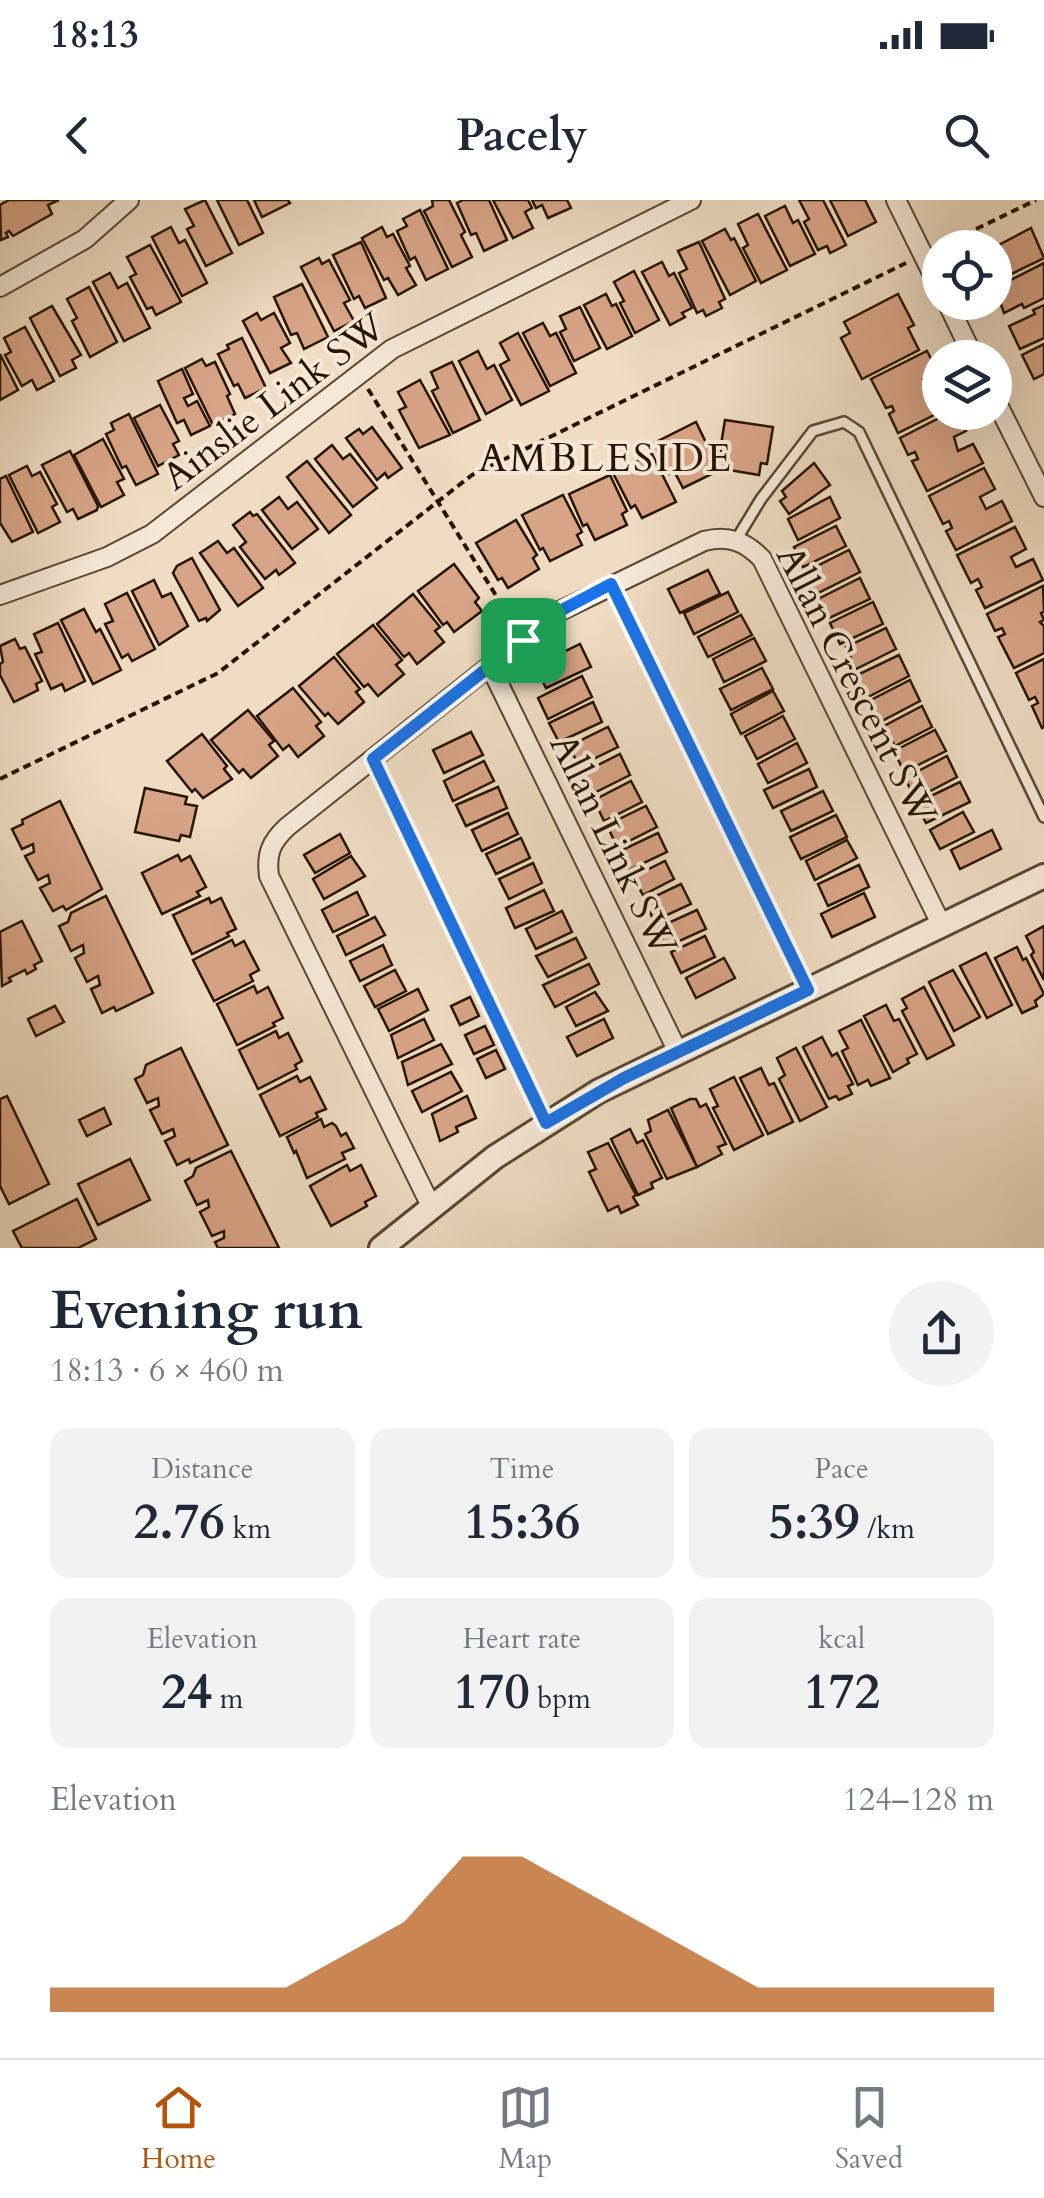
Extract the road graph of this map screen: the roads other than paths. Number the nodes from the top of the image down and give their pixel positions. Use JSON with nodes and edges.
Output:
{"nodes":[{"id":1,"x":691,"y":200,"type":"edge"},
{"id":2,"x":896,"y":200,"type":"edge"},
{"id":3,"x":121,"y":203,"type":"edge"},
{"id":4,"x":922,"y":253,"type":"edge"},
{"id":5,"x":0,"y":287,"type":"edge"},
{"id":6,"x":1010,"y":430,"type":"edge"},
{"id":7,"x":1044,"y":497,"type":"edge"},
{"id":8,"x":736,"y":540,"type":"junction"},
{"id":9,"x":611,"y":584,"type":"junction"},
{"id":10,"x":0,"y":594,"type":"edge"},
{"id":11,"x":490,"y":666,"type":"junction"},
{"id":12,"x":373,"y":759,"type":"junction"},
{"id":13,"x":1044,"y":817,"type":"edge"},
{"id":14,"x":1044,"y":876,"type":"edge"},
{"id":15,"x":942,"y":926,"type":"junction"},
{"id":16,"x":808,"y":990,"type":"junction"},
{"id":17,"x":678,"y":1052,"type":"junction"},
{"id":18,"x":546,"y":1123,"type":"junction"},
{"id":19,"x":432,"y":1208,"type":"junction"},
{"id":20,"x":381,"y":1248,"type":"edge"}],
"edges":[{"from":1,"to":10,"type":"street","name":"Ainslie Link SW"},
{"from":2,"to":4,"type":"street"},
{"from":3,"to":5,"type":"street"},
{"from":6,"to":7,"type":"street"},
{"from":8,"to":9,"type":"street","name":"Allan Crescent SW"},
{"from":8,"to":13,"type":"lane"},
{"from":8,"to":15,"type":"street","name":"Allan Crescent SW"},
{"from":9,"to":11,"type":"street","name":"Allan Crescent SW"},
{"from":9,"to":16,"type":"lane"},
{"from":11,"to":12,"type":"street","name":"Allan Crescent SW"},
{"from":11,"to":17,"type":"street","name":"Allan Link SW"},
{"from":12,"to":18,"type":"lane"},
{"from":12,"to":19,"type":"street","name":"Allan Crescent SW"},
{"from":14,"to":15,"type":"street"},
{"from":15,"to":16,"type":"street"},
{"from":16,"to":17,"type":"street"},
{"from":17,"to":18,"type":"street"},
{"from":18,"to":19,"type":"street"},
{"from":19,"to":20,"type":"street"}]}
